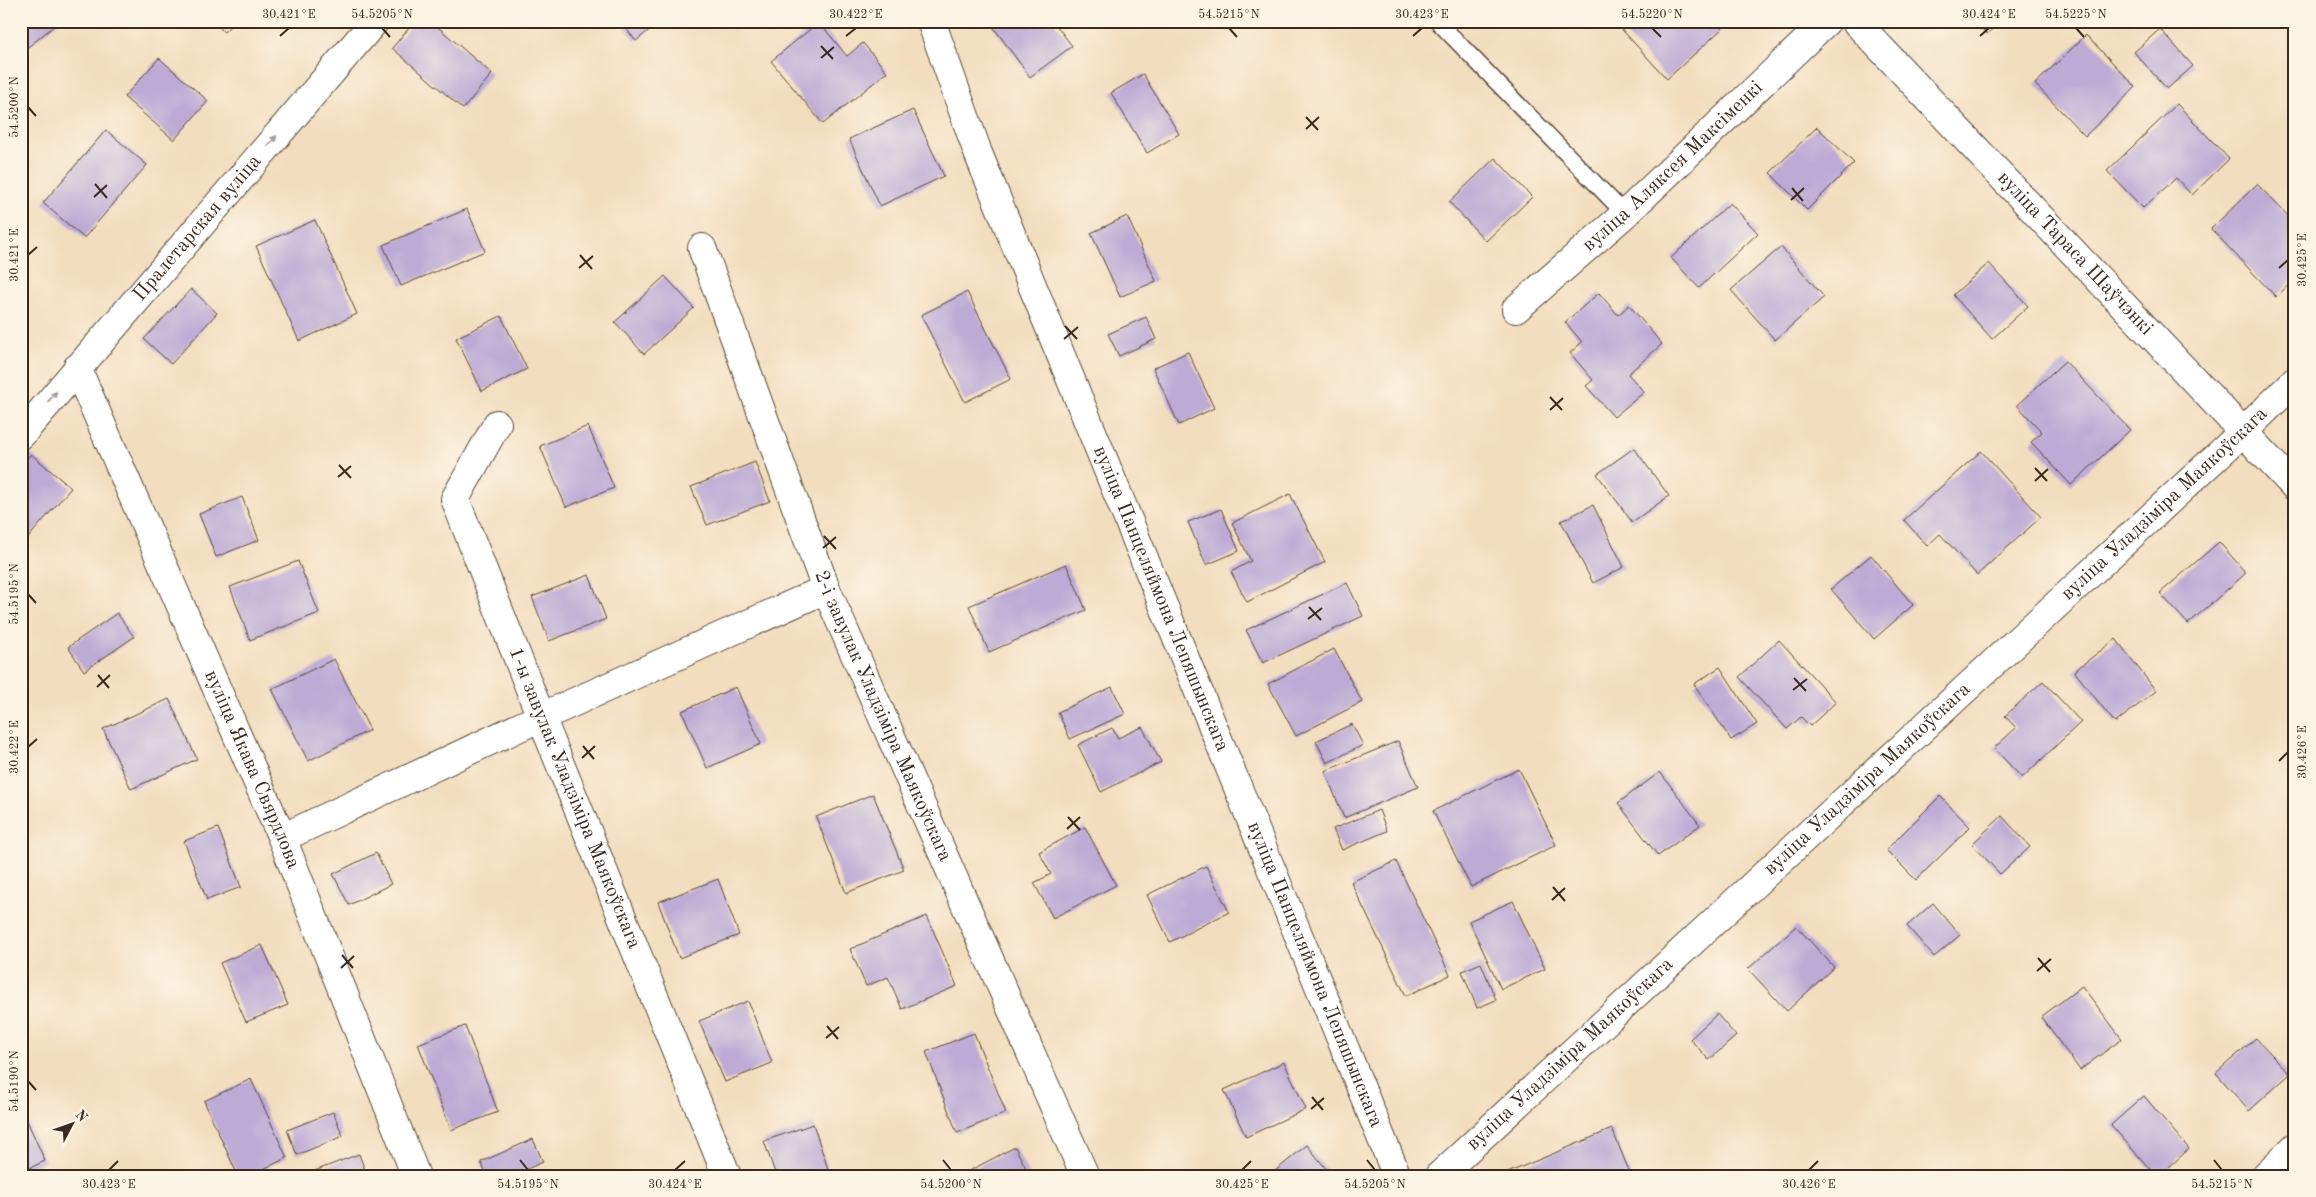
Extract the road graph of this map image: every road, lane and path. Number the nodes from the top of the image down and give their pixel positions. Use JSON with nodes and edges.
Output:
{"nodes":[{"id":1,"x":375,"y":21,"type":"edge"},
{"id":2,"x":931,"y":21,"type":"edge"},
{"id":3,"x":1827,"y":21,"type":"edge"},
{"id":4,"x":1855,"y":21,"type":"edge"},
{"id":5,"x":1439,"y":23,"type":"dead end"},
{"id":6,"x":1625,"y":214,"type":"junction"},
{"id":7,"x":702,"y":248,"type":"dead end"},
{"id":8,"x":1516,"y":309,"type":"dead end"},
{"id":9,"x":77,"y":368,"type":"junction"},
{"id":10,"x":2295,"y":381,"type":"edge"},
{"id":11,"x":497,"y":424,"type":"dead end"},
{"id":12,"x":2242,"y":433,"type":"junction"},
{"id":13,"x":21,"y":435,"type":"edge"},
{"id":14,"x":2295,"y":487,"type":"edge"},
{"id":15,"x":826,"y":589,"type":"junction"},
{"id":16,"x":540,"y":717,"type":"junction"},
{"id":17,"x":282,"y":838,"type":"junction"},
{"id":18,"x":2295,"y":1147,"type":"edge"},
{"id":19,"x":416,"y":1176,"type":"edge"},
{"id":20,"x":727,"y":1176,"type":"edge"},
{"id":21,"x":1085,"y":1176,"type":"edge"},
{"id":22,"x":1397,"y":1176,"type":"edge"},
{"id":23,"x":1439,"y":1176,"type":"edge"},
{"id":24,"x":2265,"y":1176,"type":"edge"}],
"edges":[{"from":9,"to":1,"type":"street","name":"Пралетарская вуліца","one_way":true},
{"from":2,"to":22,"type":"street","name":"вуліца Панцеляймона Лепяшынскага"},
{"from":3,"to":6,"type":"street","name":"вуліца Аляксея Максіменкі"},
{"from":4,"to":12,"type":"street","name":"вуліца Тараса Шаўчэнкі"},
{"from":5,"to":6,"type":"lane"},
{"from":6,"to":8,"type":"street","name":"вуліца Аляксея Максіменкі"},
{"from":7,"to":15,"type":"street","name":"2-і завулак Уладзіміра Маякоўскага"},
{"from":13,"to":9,"type":"street","name":"Пралетарская вуліца","one_way":true},
{"from":9,"to":17,"type":"street","name":"вуліца Якава Свярдлова"},
{"from":10,"to":12,"type":"street","name":"вуліца Уладзіміра Маякоўскага"},
{"from":11,"to":16,"type":"street","name":"1-ы завулак Уладзіміра Маякоўскага"},
{"from":12,"to":14,"type":"street","name":"вуліца Тараса Шаўчэнкі"},
{"from":12,"to":23,"type":"street","name":"вуліца Уладзіміра Маякоўскага"},
{"from":15,"to":16,"type":"street"},
{"from":15,"to":21,"type":"street","name":"2-і завулак Уладзіміра Маякоўскага"},
{"from":16,"to":17,"type":"street"},
{"from":16,"to":20,"type":"street","name":"1-ы завулак Уладзіміра Маякоўскага"},
{"from":17,"to":19,"type":"street","name":"вуліца Якава Свярдлова"},
{"from":18,"to":24,"type":"street"}]}
